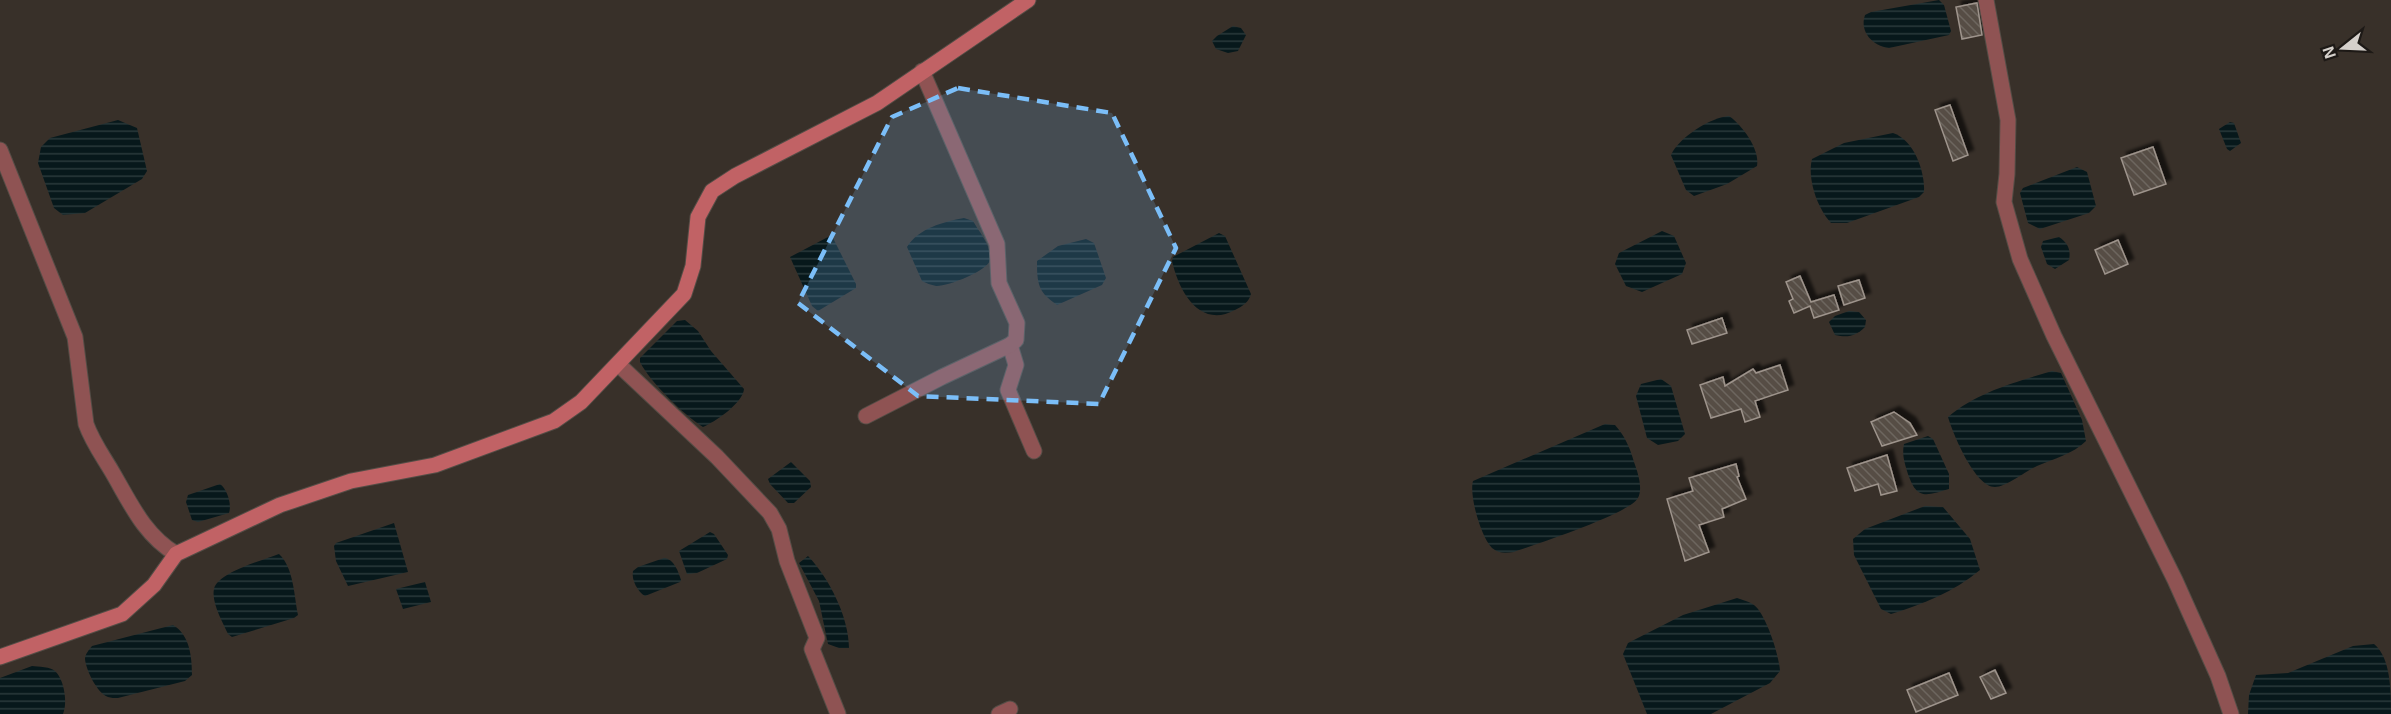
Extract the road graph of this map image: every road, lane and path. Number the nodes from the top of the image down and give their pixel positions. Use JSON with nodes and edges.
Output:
{"nodes":[{"id":1,"x":1028,"y":0,"type":"edge"},
{"id":2,"x":1986,"y":0,"type":"edge"},
{"id":3,"x":922,"y":71,"type":"junction"},
{"id":4,"x":0,"y":150,"type":"edge"},
{"id":5,"x":1010,"y":345,"type":"junction"},
{"id":6,"x":618,"y":364,"type":"junction"},
{"id":7,"x":866,"y":416,"type":"dead end"},
{"id":8,"x":1034,"y":451,"type":"dead end"},
{"id":9,"x":176,"y":554,"type":"junction"},
{"id":10,"x":0,"y":657,"type":"edge"},
{"id":11,"x":838,"y":714,"type":"edge"},
{"id":12,"x":2231,"y":714,"type":"edge"}],
"edges":[{"from":1,"to":3,"type":"main road"},
{"from":2,"to":12,"type":"street"},
{"from":3,"to":5,"type":"street"},
{"from":3,"to":6,"type":"main road"},
{"from":4,"to":9,"type":"street"},
{"from":5,"to":7,"type":"street"},
{"from":5,"to":8,"type":"street"},
{"from":6,"to":9,"type":"main road"},
{"from":6,"to":11,"type":"street"},
{"from":9,"to":10,"type":"main road"}]}
